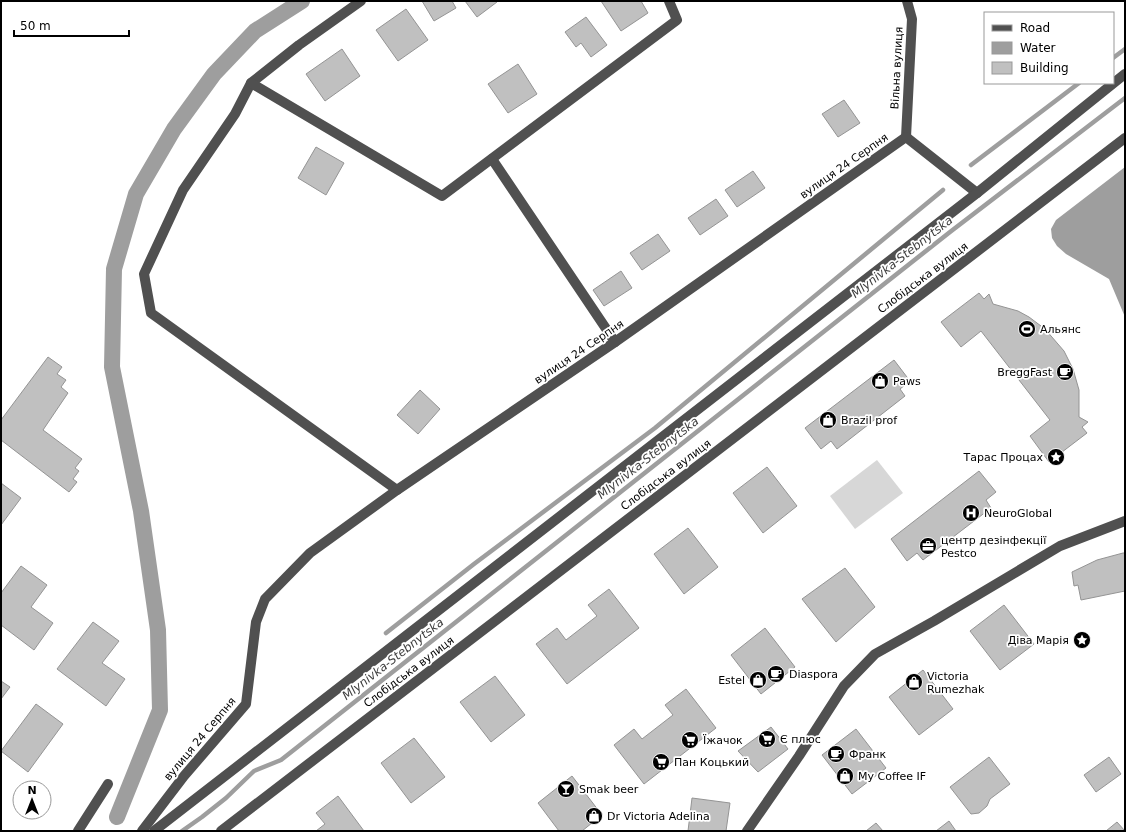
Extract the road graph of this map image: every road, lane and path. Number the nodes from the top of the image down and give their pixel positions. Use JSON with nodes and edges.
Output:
{"nodes":[{"id":1,"x":361,"y":1,"type":"edge"},
{"id":2,"x":669,"y":1,"type":"edge"},
{"id":3,"x":907,"y":1,"type":"edge"},
{"id":4,"x":1125,"y":74,"type":"edge"},
{"id":5,"x":251,"y":83,"type":"junction"},
{"id":6,"x":1114,"y":83,"type":"edge"},
{"id":7,"x":1113,"y":84,"type":"edge"},
{"id":8,"x":906,"y":137,"type":"junction"},
{"id":9,"x":1125,"y":138,"type":"edge"},
{"id":10,"x":492,"y":159,"type":"junction"},
{"id":11,"x":977,"y":193,"type":"junction"},
{"id":12,"x":615,"y":342,"type":"junction"},
{"id":13,"x":397,"y":490,"type":"junction"},
{"id":14,"x":1125,"y":521,"type":"edge"},
{"id":15,"x":108,"y":784,"type":"dead end"},
{"id":16,"x":78,"y":831,"type":"edge"},
{"id":17,"x":142,"y":831,"type":"edge"},
{"id":18,"x":154,"y":831,"type":"edge"},
{"id":19,"x":221,"y":831,"type":"edge"},
{"id":20,"x":747,"y":831,"type":"edge"}],
"edges":[{"from":1,"to":5,"type":"street"},
{"from":2,"to":10,"type":"street"},
{"from":3,"to":8,"type":"street","name":"Вільна вулиця"},
{"from":4,"to":6,"type":"street"},
{"from":5,"to":10,"type":"street"},
{"from":5,"to":13,"type":"street"},
{"from":7,"to":11,"type":"street"},
{"from":8,"to":11,"type":"street","name":"вулиця 24 Серпня"},
{"from":8,"to":12,"type":"street","name":"вулиця 24 Серпня"},
{"from":9,"to":19,"type":"street","name":"Слобідська вулиця"},
{"from":10,"to":12,"type":"street"},
{"from":11,"to":18,"type":"street"},
{"from":12,"to":13,"type":"street","name":"вулиця 24 Серпня"},
{"from":13,"to":17,"type":"street","name":"вулиця 24 Серпня"},
{"from":14,"to":20,"type":"street"},
{"from":15,"to":16,"type":"street"}]}
